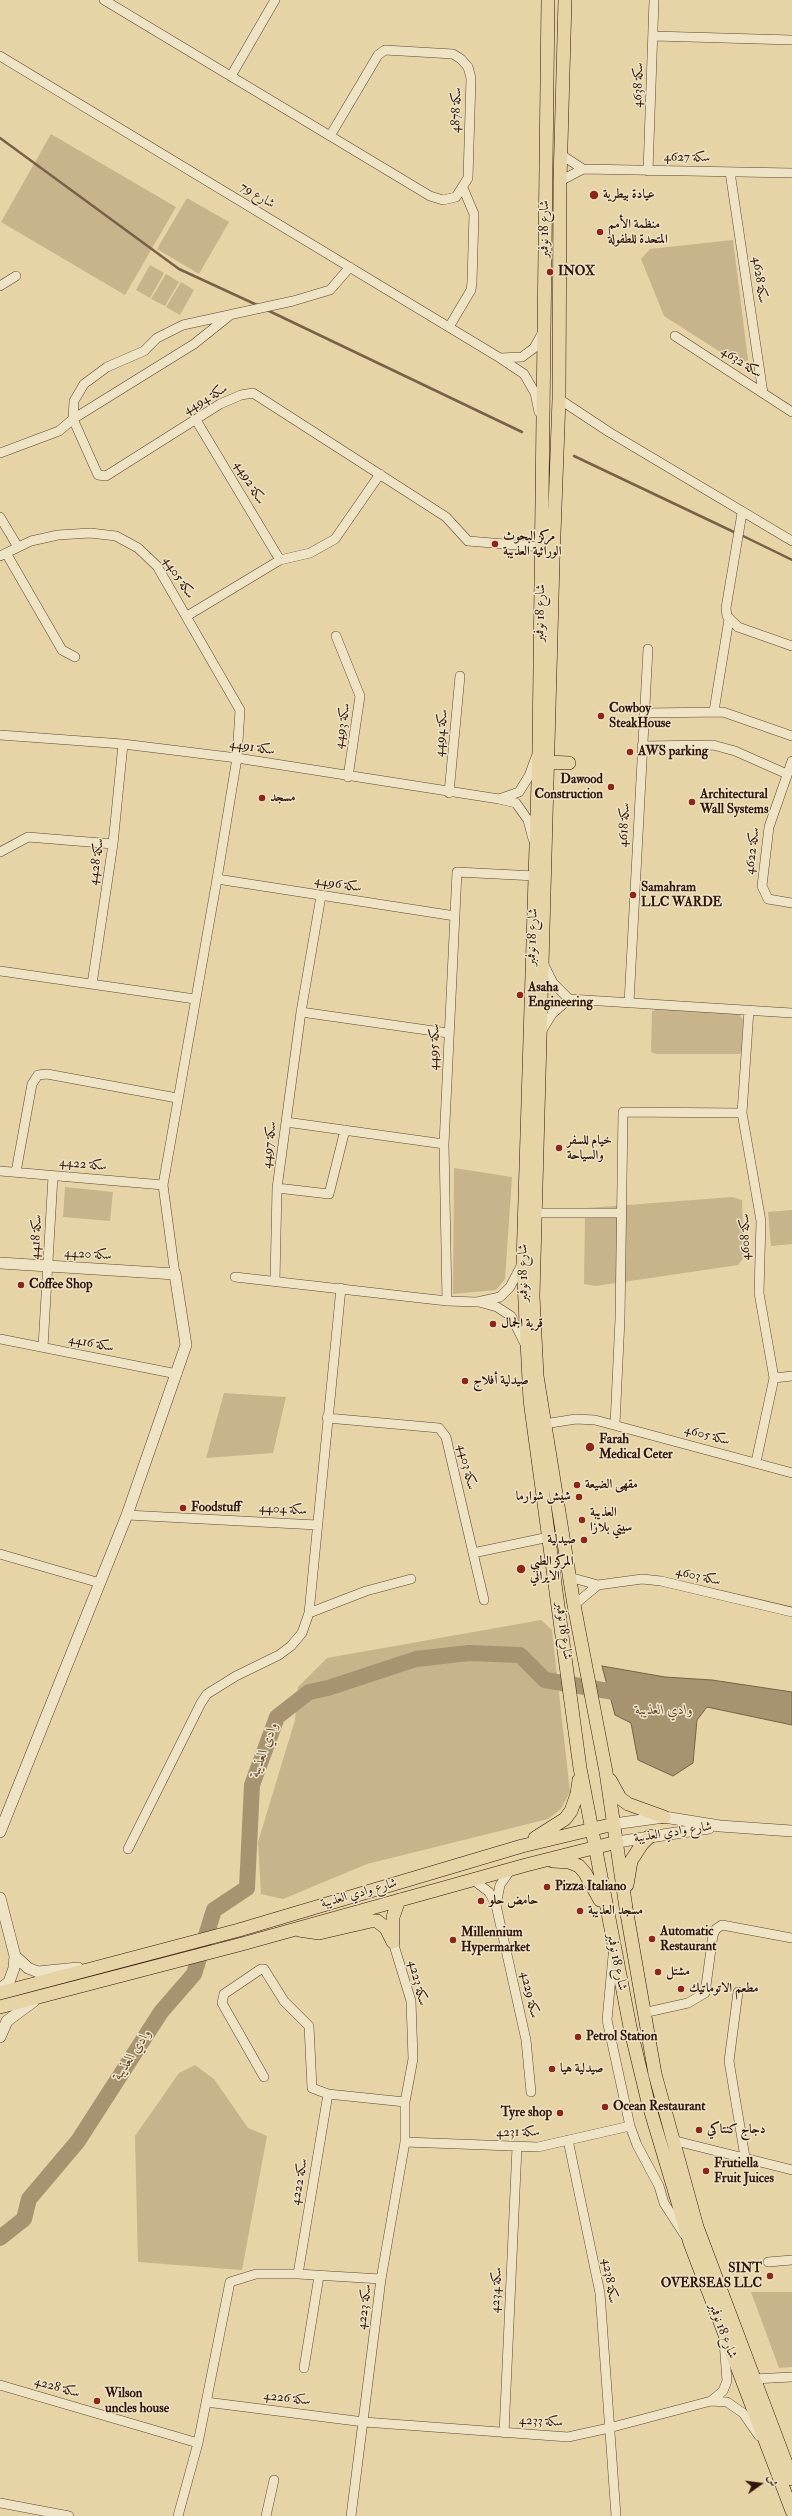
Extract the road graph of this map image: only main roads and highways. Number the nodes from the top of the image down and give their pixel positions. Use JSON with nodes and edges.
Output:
{"nodes":[{"id":1,"x":548,"y":0,"type":"edge"},
{"id":2,"x":565,"y":0,"type":"edge"},
{"id":3,"x":548,"y":762,"type":"junction"},
{"id":4,"x":569,"y":763,"type":"dead end"},
{"id":5,"x":580,"y":1768,"type":"junction"},
{"id":6,"x":606,"y":1772,"type":"junction"},
{"id":7,"x":664,"y":1817,"type":"road end"},
{"id":8,"x":614,"y":1824,"type":"junction"},
{"id":9,"x":591,"y":1829,"type":"junction"},
{"id":10,"x":650,"y":1836,"type":"road end"},
{"id":11,"x":617,"y":1842,"type":"junction"},
{"id":12,"x":522,"y":1846,"type":"junction"},
{"id":13,"x":594,"y":1847,"type":"junction"},
{"id":14,"x":526,"y":1865,"type":"junction"},
{"id":15,"x":399,"y":1900,"type":"junction"},
{"id":16,"x":626,"y":1908,"type":"junction"},
{"id":17,"x":607,"y":1914,"type":"junction"},
{"id":18,"x":295,"y":1929,"type":"junction"},
{"id":19,"x":0,"y":1993,"type":"edge"},
{"id":20,"x":0,"y":2008,"type":"edge"},
{"id":21,"x":774,"y":2448,"type":"junction"},
{"id":22,"x":792,"y":2479,"type":"edge"},
{"id":23,"x":792,"y":2511,"type":"edge"}],
"edges":[{"from":1,"to":5,"type":"main road","name":"شارع 18 نوفمبر"},
{"from":2,"to":3,"type":"main road","name":"شارع 18 نوفمبر"},
{"from":3,"to":4,"type":"main road"},
{"from":3,"to":6,"type":"main road","name":"شارع 18 نوفمبر"},
{"from":5,"to":9,"type":"main road","name":"شارع 18 نوفمبر"},
{"from":5,"to":12,"type":"main road"},
{"from":6,"to":7,"type":"main road"},
{"from":6,"to":8,"type":"main road","name":"شارع 18 نوفمبر"},
{"from":8,"to":9,"type":"main road","name":"شارع وادي العذيبة"},
{"from":8,"to":11,"type":"main road","name":"شارع 18 نوفمبر"},
{"from":9,"to":12,"type":"main road","name":"شارع وادي العذيبة"},
{"from":9,"to":13,"type":"main road","name":"شارع 18 نوفمبر"},
{"from":10,"to":16,"type":"main road"},
{"from":11,"to":13,"type":"main road","name":"شارع وادي العذيبة"},
{"from":11,"to":16,"type":"main road","name":"شارع 18 نوفمبر"},
{"from":12,"to":19,"type":"main road","name":"شارع وادي العذيبة"},
{"from":13,"to":14,"type":"main road","name":"شارع وادي العذيبة"},
{"from":13,"to":17,"type":"main road","name":"شارع 18 نوفمبر"},
{"from":14,"to":15,"type":"main road","name":"شارع وادي العذيبة"},
{"from":14,"to":17,"type":"main road"},
{"from":15,"to":18,"type":"main road","name":"شارع وادي العذيبة"},
{"from":15,"to":18,"type":"main road"},
{"from":16,"to":21,"type":"main road","name":"شارع 18 نوفمبر"},
{"from":17,"to":21,"type":"main road","name":"شارع 18 نوفمبر"},
{"from":18,"to":20,"type":"main road","name":"شارع وادي العذيبة"},
{"from":21,"to":22,"type":"main road","name":"شارع 18 نوفمبر"},
{"from":21,"to":23,"type":"main road","name":"شارع 18 نوفمبر"}]}
